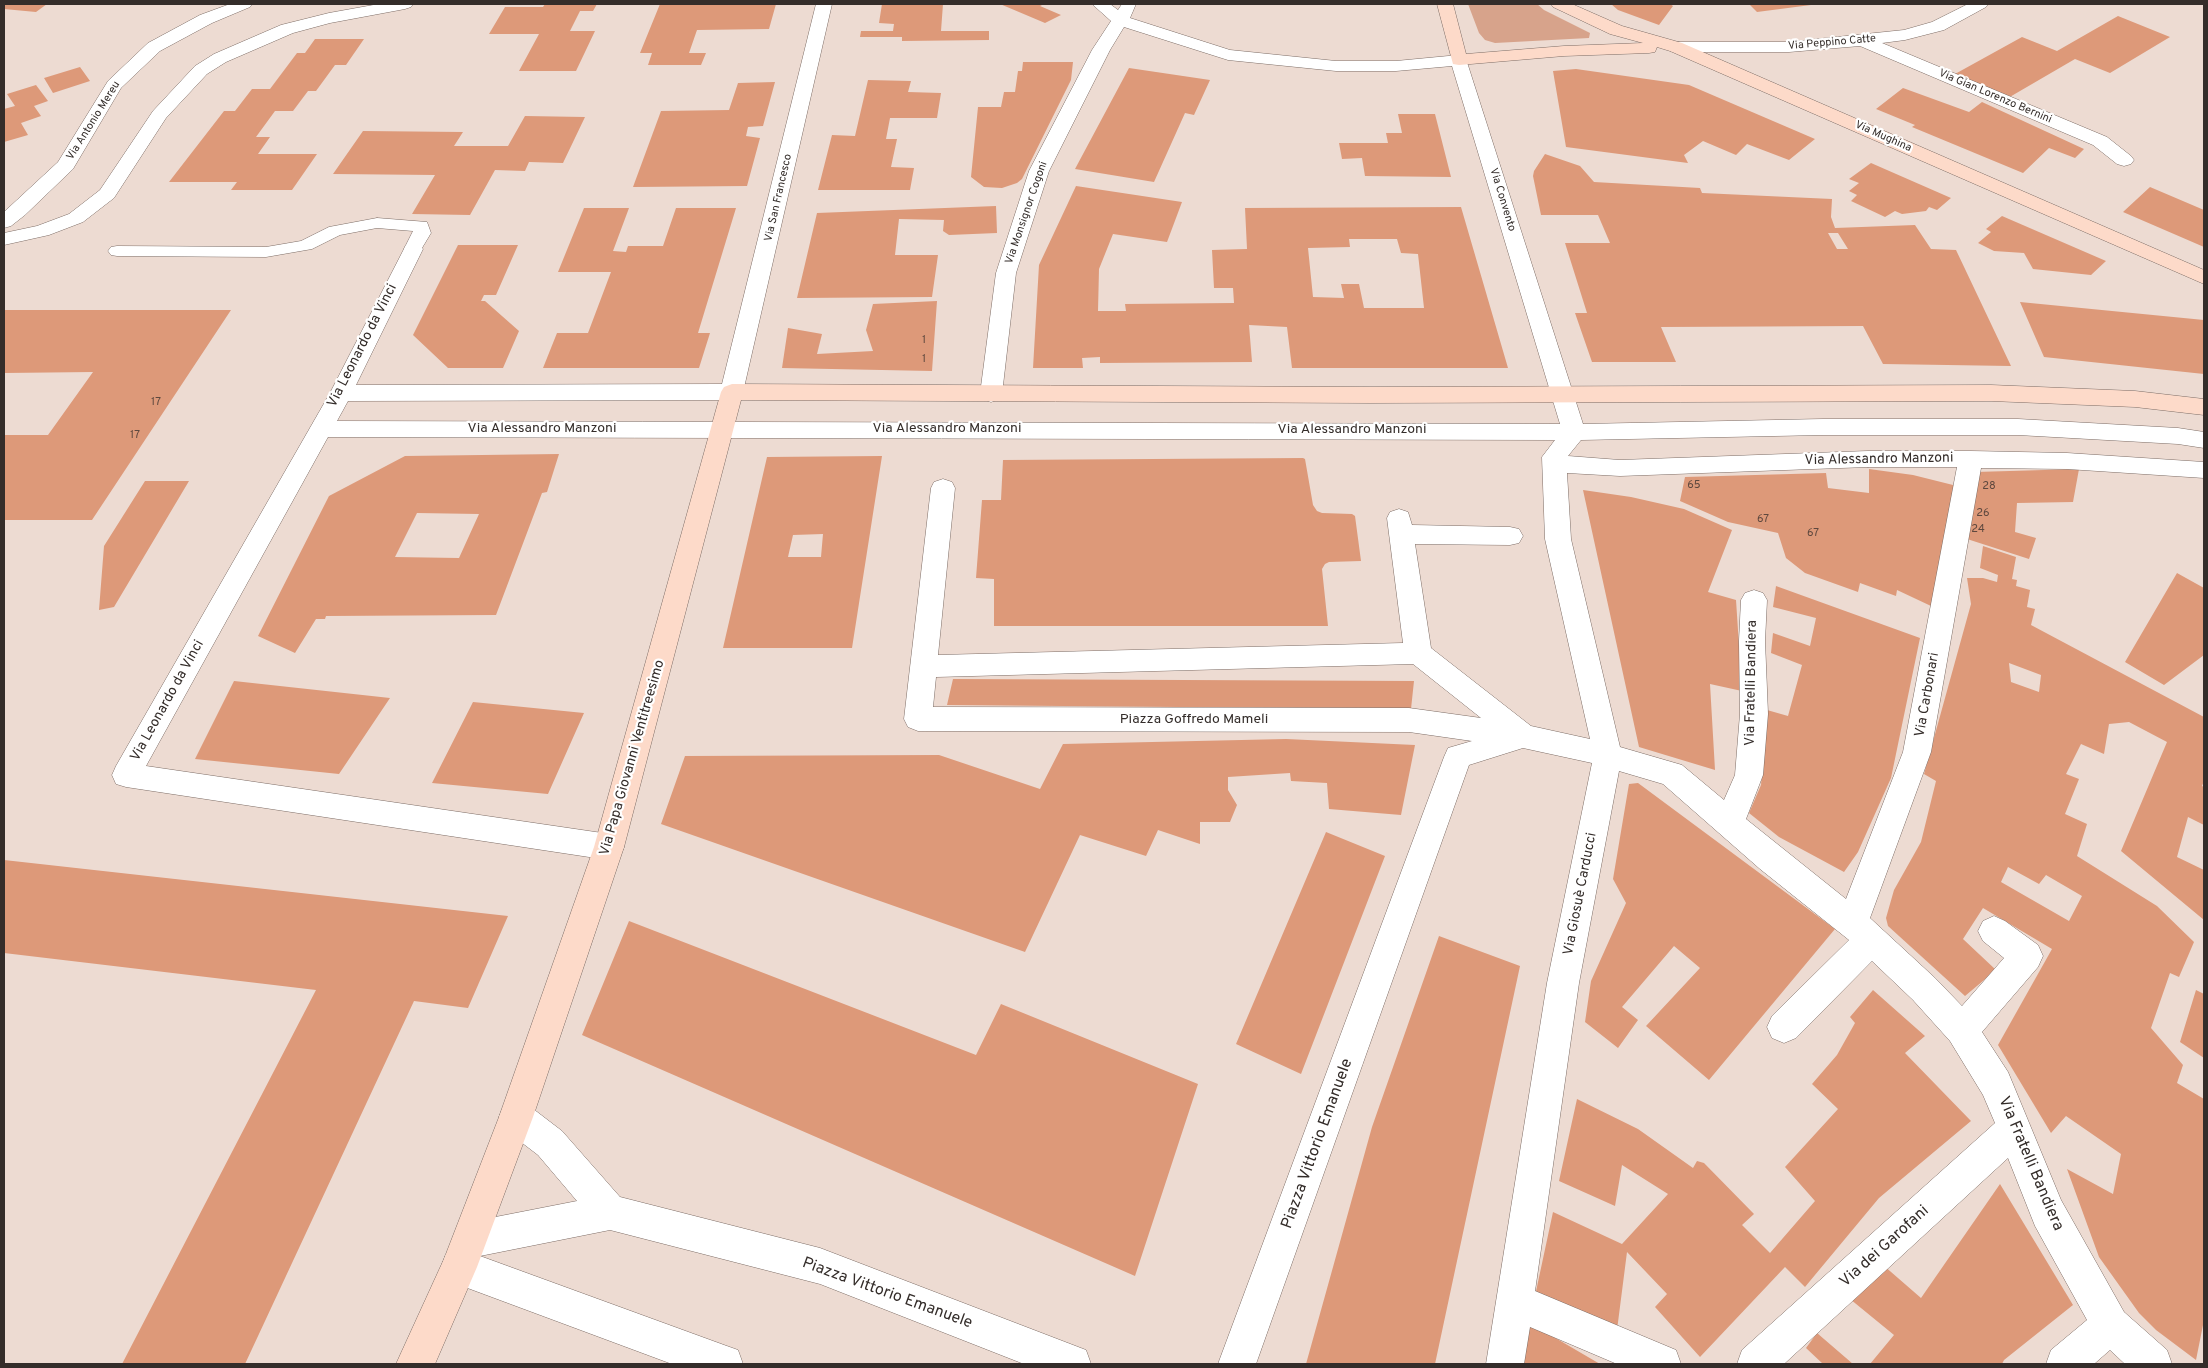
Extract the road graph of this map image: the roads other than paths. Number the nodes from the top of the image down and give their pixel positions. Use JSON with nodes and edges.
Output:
{"nodes":[{"id":1,"x":244,"y":4,"type":"edge"},
{"id":2,"x":405,"y":4,"type":"edge"},
{"id":3,"x":824,"y":4,"type":"edge"},
{"id":4,"x":1100,"y":4,"type":"edge"},
{"id":5,"x":1445,"y":4,"type":"edge"},
{"id":6,"x":1559,"y":4,"type":"edge"},
{"id":7,"x":1980,"y":4,"type":"edge"},
{"id":8,"x":1125,"y":12,"type":"edge"},
{"id":9,"x":1862,"y":41,"type":"junction"},
{"id":10,"x":1676,"y":46,"type":"junction"},
{"id":11,"x":1459,"y":60,"type":"junction"},
{"id":12,"x":2124,"y":160,"type":"dead end"},
{"id":13,"x":4,"y":222,"type":"edge"},
{"id":14,"x":4,"y":239,"type":"edge"},
{"id":15,"x":413,"y":249,"type":"joint"},
{"id":16,"x":117,"y":251,"type":"dead end"},
{"id":17,"x":2204,"y":278,"type":"edge"},
{"id":18,"x":732,"y":392,"type":"junction"},
{"id":19,"x":340,"y":393,"type":"junction"},
{"id":20,"x":991,"y":394,"type":"junction"},
{"id":21,"x":1562,"y":394,"type":"junction"},
{"id":22,"x":2204,"y":407,"type":"edge"},
{"id":23,"x":320,"y":429,"type":"junction"},
{"id":24,"x":723,"y":429,"type":"junction"},
{"id":25,"x":1574,"y":432,"type":"junction"},
{"id":26,"x":2204,"y":440,"type":"edge"},
{"id":27,"x":1971,"y":459,"type":"junction"},
{"id":28,"x":1554,"y":464,"type":"junction"},
{"id":29,"x":2204,"y":470,"type":"edge"},
{"id":30,"x":943,"y":488,"type":"dead end"},
{"id":31,"x":1510,"y":536,"type":"dead end"},
{"id":32,"x":1754,"y":600,"type":"dead end"},
{"id":33,"x":1418,"y":653,"type":"junction"},
{"id":34,"x":923,"y":666,"type":"junction"},
{"id":35,"x":1523,"y":736,"type":"junction"},
{"id":36,"x":1608,"y":755,"type":"junction"},
{"id":37,"x":1729,"y":823,"type":"junction"},
{"id":38,"x":609,"y":847,"type":"junction"},
{"id":39,"x":1398,"y":924,"type":"joint"},
{"id":40,"x":1994,"y":931,"type":"dead end"},
{"id":41,"x":1862,"y":932,"type":"junction"},
{"id":42,"x":1784,"y":1027,"type":"dead end"},
{"id":43,"x":1962,"y":1030,"type":"junction"},
{"id":44,"x":516,"y":1118,"type":"junction"},
{"id":45,"x":2014,"y":1129,"type":"junction"},
{"id":46,"x":610,"y":1212,"type":"junction"},
{"id":47,"x":464,"y":1253,"type":"junction"},
{"id":48,"x":1514,"y":1301,"type":"junction"},
{"id":49,"x":2111,"y":1325,"type":"junction"},
{"id":50,"x":414,"y":1364,"type":"edge"},
{"id":51,"x":724,"y":1364,"type":"edge"},
{"id":52,"x":1072,"y":1364,"type":"edge"},
{"id":53,"x":1237,"y":1364,"type":"edge"},
{"id":54,"x":1505,"y":1364,"type":"edge"},
{"id":55,"x":1662,"y":1364,"type":"edge"},
{"id":56,"x":1756,"y":1364,"type":"edge"},
{"id":57,"x":2065,"y":1364,"type":"edge"},
{"id":58,"x":2153,"y":1364,"type":"edge"}],
"edges":[{"from":1,"to":13,"type":"street","name":"Via Antonio Mereu"},
{"from":2,"to":14,"type":"street"},
{"from":3,"to":18,"type":"street","name":"Via San Francesco"},
{"from":4,"to":8,"type":"street"},
{"from":5,"to":11,"type":"street","name":"Via Convento"},
{"from":6,"to":10,"type":"street","name":"Via Mughina"},
{"from":7,"to":9,"type":"street","name":"Via Peppino Catte"},
{"from":8,"to":11,"type":"street"},
{"from":8,"to":20,"type":"street","name":"Via Monsignor Cogoni"},
{"from":9,"to":10,"type":"street","name":"Via Peppino Catte"},
{"from":9,"to":12,"type":"street","name":"Via Gian Lorenzo Bernini"},
{"from":10,"to":11,"type":"street"},
{"from":10,"to":17,"type":"street","name":"Via Mughina"},
{"from":11,"to":21,"type":"street","name":"Via Convento"},
{"from":15,"to":16,"type":"lane"},
{"from":15,"to":19,"type":"street","name":"Via Leonardo da Vinci"},
{"from":18,"to":19,"type":"street"},
{"from":18,"to":20,"type":"street"},
{"from":18,"to":24,"type":"street","name":"Via Papa Giovanni Ventitreesimo"},
{"from":19,"to":23,"type":"street","name":"Via Leonardo da Vinci"},
{"from":20,"to":21,"type":"street"},
{"from":21,"to":22,"type":"street"},
{"from":21,"to":25,"type":"street"},
{"from":23,"to":24,"type":"street","name":"Via Alessandro Manzoni"},
{"from":23,"to":38,"type":"street","name":"Via Leonardo da Vinci"},
{"from":24,"to":25,"type":"street","name":"Via Alessandro Manzoni"},
{"from":24,"to":38,"type":"street","name":"Via Papa Giovanni Ventitreesimo"},
{"from":25,"to":26,"type":"street","name":"Via Alessandro Manzoni"},
{"from":25,"to":28,"type":"street"},
{"from":27,"to":28,"type":"street","name":"Via Alessandro Manzoni"},
{"from":27,"to":29,"type":"street","name":"Via Alessandro Manzoni"},
{"from":27,"to":41,"type":"street","name":"Via Carbonari"},
{"from":28,"to":36,"type":"street","name":"Via Giosuè Carducci"},
{"from":30,"to":34,"type":"street","name":"Piazza Goffredo Mameli"},
{"from":31,"to":33,"type":"street"},
{"from":32,"to":37,"type":"street","name":"Via Fratelli Bandiera"},
{"from":33,"to":34,"type":"street"},
{"from":33,"to":35,"type":"street","name":"Piazza Goffredo Mameli"},
{"from":34,"to":35,"type":"street","name":"Piazza Goffredo Mameli"},
{"from":35,"to":36,"type":"street","name":"Piazza Goffredo Mameli"},
{"from":35,"to":39,"type":"street","name":"Piazza Goffredo Mameli"},
{"from":36,"to":37,"type":"street","name":"Via Fratelli Bandiera"},
{"from":36,"to":48,"type":"street","name":"Via Giosuè Carducci"},
{"from":37,"to":41,"type":"street","name":"Via Fratelli Bandiera"},
{"from":38,"to":44,"type":"street","name":"Via Papa Giovanni Ventitreesimo"},
{"from":39,"to":53,"type":"street","name":"Piazza Vittorio Emanuele"},
{"from":40,"to":43,"type":"street"},
{"from":41,"to":42,"type":"street"},
{"from":41,"to":43,"type":"street","name":"Via Fratelli Bandiera"},
{"from":43,"to":45,"type":"street","name":"Via Fratelli Bandiera"},
{"from":44,"to":46,"type":"street"},
{"from":44,"to":47,"type":"street"},
{"from":45,"to":49,"type":"street","name":"Via Fratelli Bandiera"},
{"from":45,"to":56,"type":"street","name":"Via dei Garofani"},
{"from":46,"to":47,"type":"street","name":"Piazza Vittorio Emanuele"},
{"from":46,"to":52,"type":"street","name":"Piazza Vittorio Emanuele"},
{"from":47,"to":50,"type":"street"},
{"from":47,"to":51,"type":"street"},
{"from":48,"to":54,"type":"street","name":"Via Giosuè Carducci"},
{"from":48,"to":55,"type":"street"},
{"from":49,"to":57,"type":"street"},
{"from":49,"to":58,"type":"street","name":"Via Fratelli Bandiera"}]}
